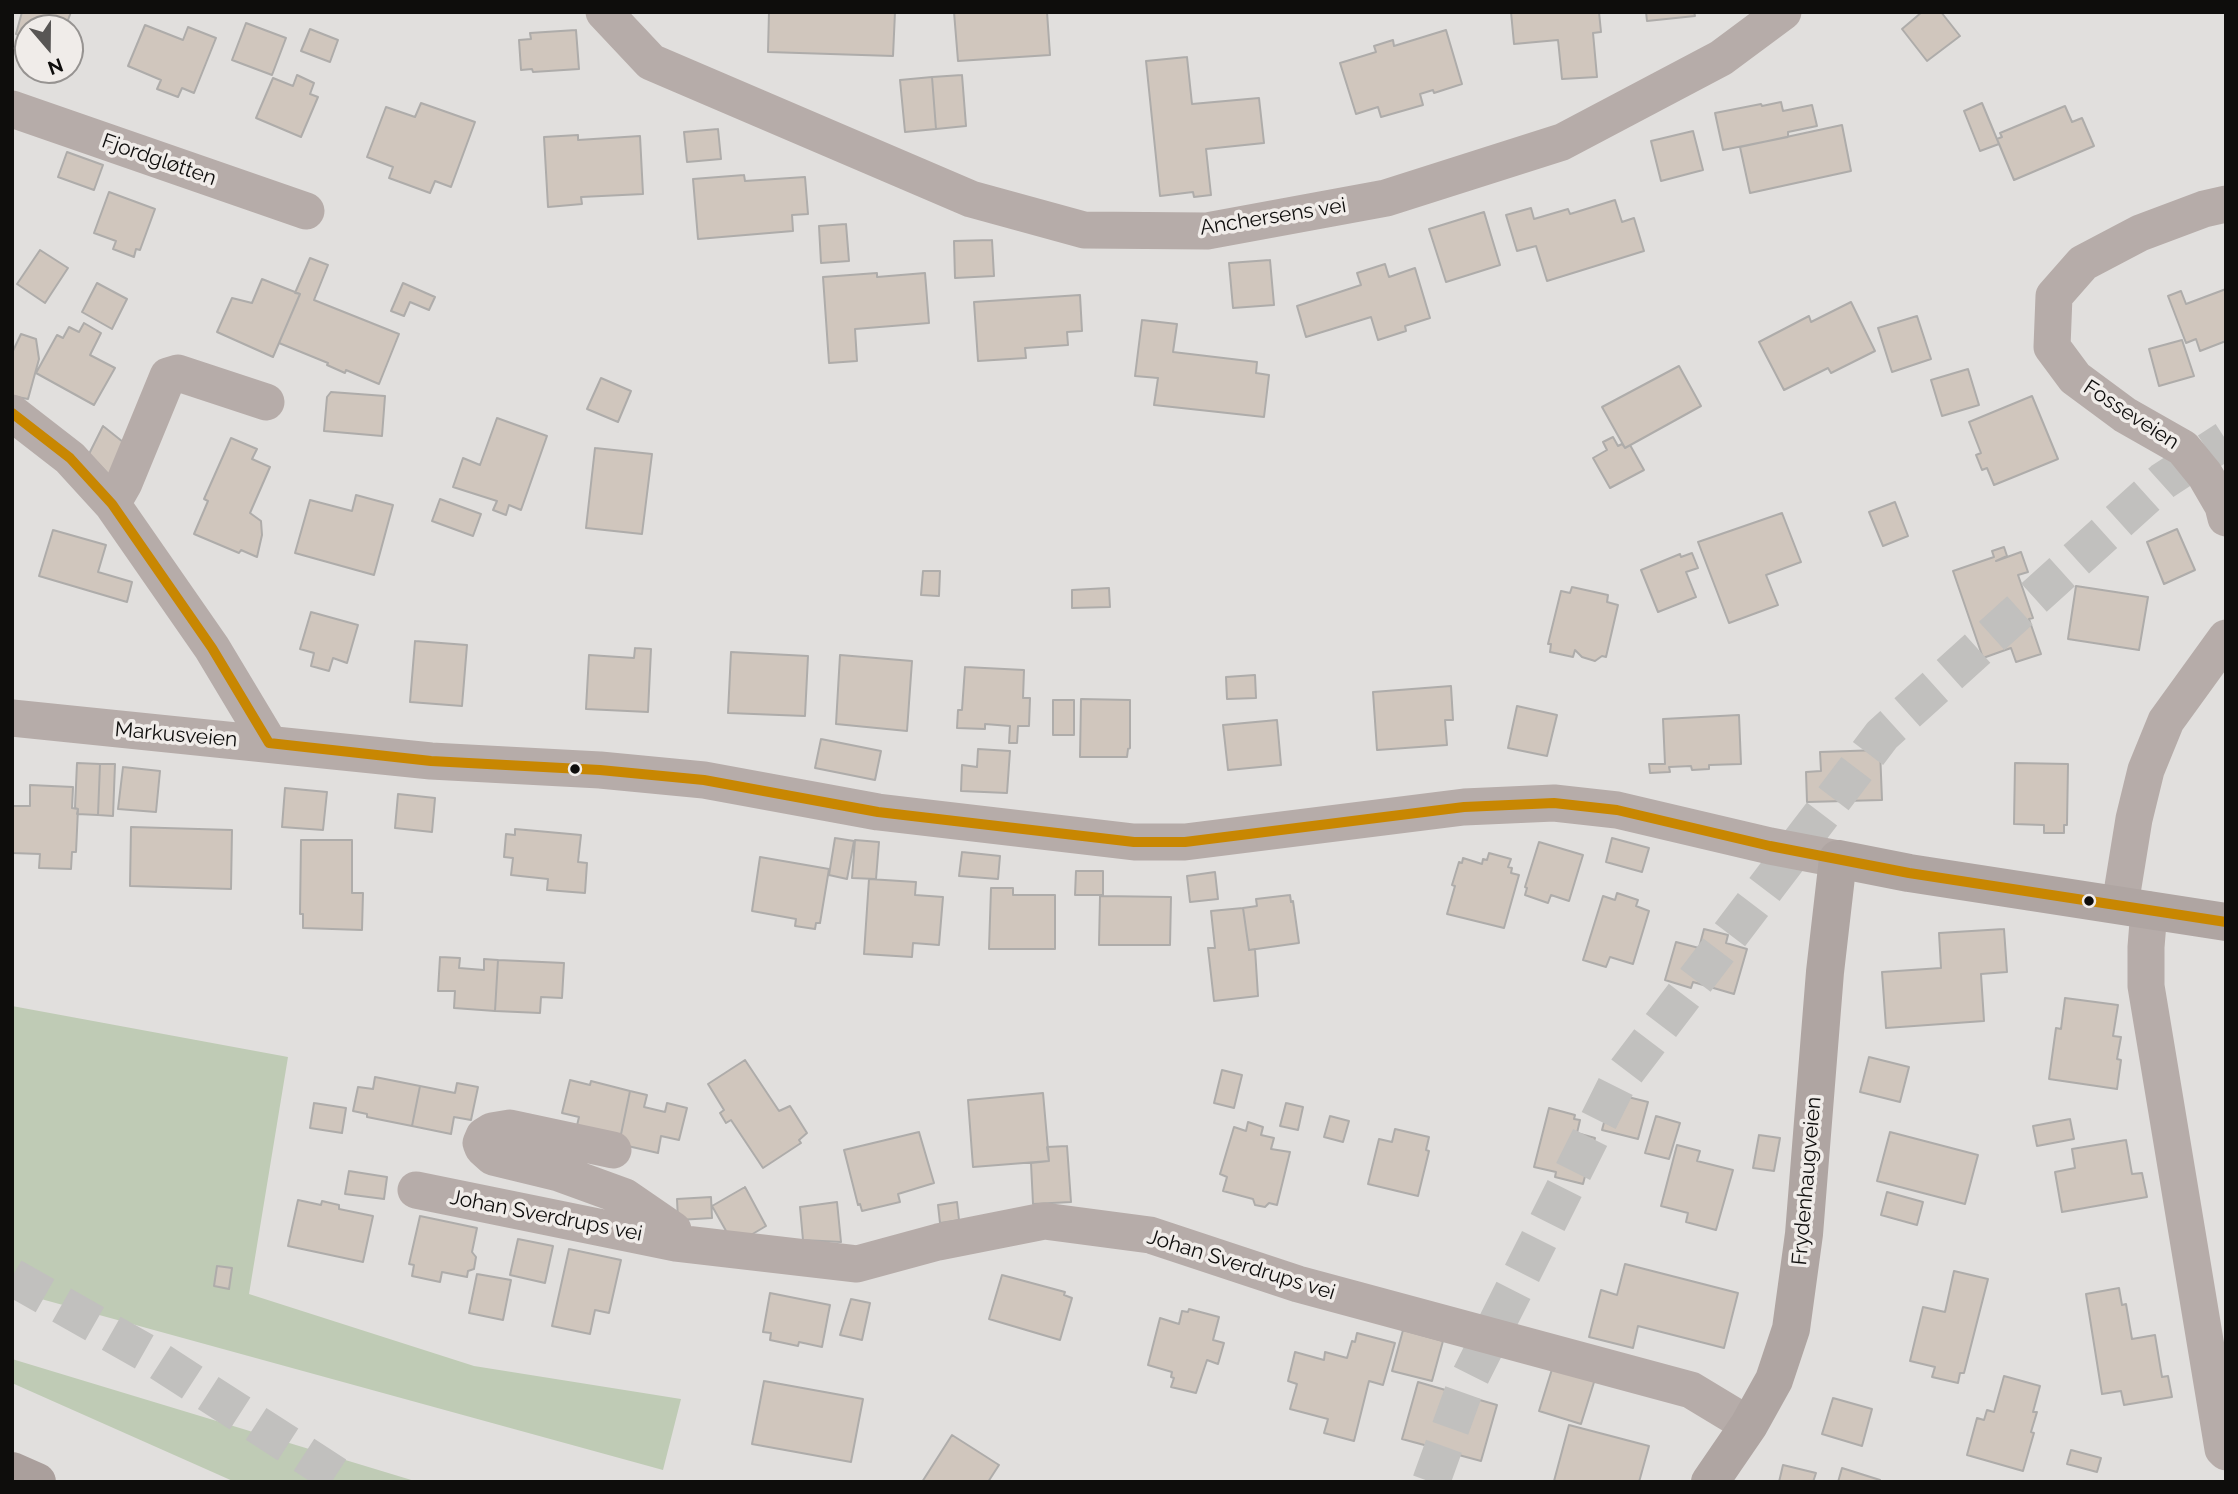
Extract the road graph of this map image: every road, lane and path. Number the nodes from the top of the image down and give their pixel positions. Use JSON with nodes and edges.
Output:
{"nodes":[{"id":1,"x":604,"y":12,"type":"edge"},
{"id":2,"x":1783,"y":12,"type":"edge"},
{"id":3,"x":12,"y":110,"type":"edge"},
{"id":4,"x":2226,"y":204,"type":"edge"},
{"id":5,"x":306,"y":211,"type":"dead end"},
{"id":6,"x":266,"y":402,"type":"dead end"},
{"id":7,"x":12,"y":413,"type":"edge"},
{"id":8,"x":111,"y":504,"type":"junction"},
{"id":9,"x":2226,"y":519,"type":"edge"},
{"id":10,"x":2226,"y":638,"type":"edge"},
{"id":11,"x":12,"y":718,"type":"edge"},
{"id":12,"x":270,"y":743,"type":"junction"},
{"id":13,"x":1838,"y":859,"type":"junction"},
{"id":14,"x":2135,"y":907,"type":"junction"},
{"id":15,"x":2226,"y":922,"type":"edge"},
{"id":16,"x":613,"y":1150,"type":"dead end"},
{"id":17,"x":416,"y":1190,"type":"dead end"},
{"id":18,"x":676,"y":1243,"type":"junction"},
{"id":19,"x":1749,"y":1425,"type":"junction"},
{"id":20,"x":2226,"y":1452,"type":"edge"},
{"id":21,"x":12,"y":1471,"type":"edge"},
{"id":22,"x":37,"y":1482,"type":"edge"},
{"id":23,"x":1710,"y":1482,"type":"edge"}],
"edges":[{"from":1,"to":2,"type":"street","name":"Anchersens vei"},
{"from":3,"to":5,"type":"street","name":"Fjordgløtten"},
{"from":4,"to":9,"type":"street","name":"Fosseveien"},
{"from":6,"to":8,"type":"street"},
{"from":7,"to":8,"type":"street"},
{"from":8,"to":12,"type":"street"},
{"from":10,"to":14,"type":"street"},
{"from":11,"to":12,"type":"street","name":"Markusveien"},
{"from":12,"to":13,"type":"street","name":"Markusveien"},
{"from":13,"to":14,"type":"main road"},
{"from":13,"to":19,"type":"main road","name":"Frydenhaugveien"},
{"from":14,"to":15,"type":"main road"},
{"from":14,"to":20,"type":"street"},
{"from":16,"to":18,"type":"street","name":"Johan Sverdrups vei"},
{"from":17,"to":18,"type":"street","name":"Johan Sverdrups vei"},
{"from":18,"to":19,"type":"street","name":"Johan Sverdrups vei"},
{"from":19,"to":23,"type":"main road","name":"Frydenhaugveien"},
{"from":21,"to":22,"type":"highway"}]}
